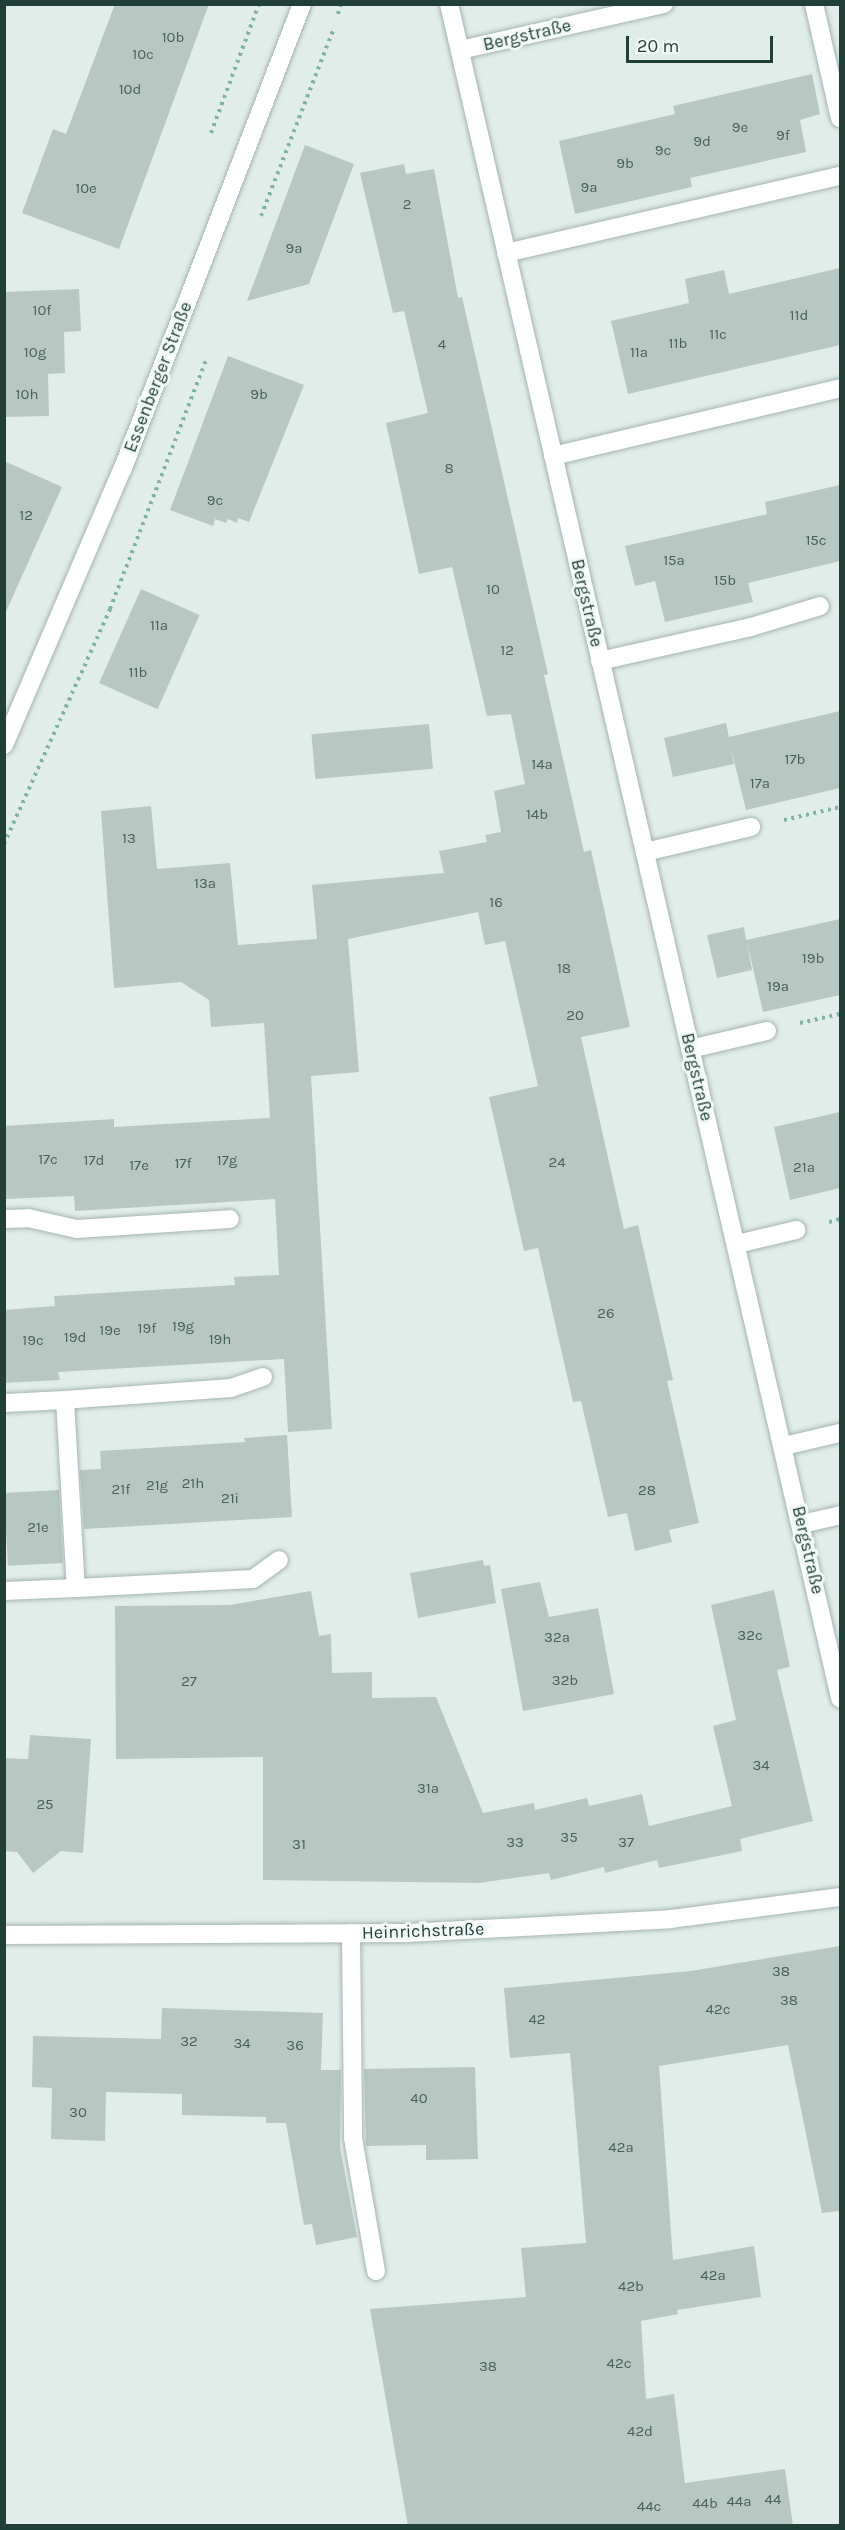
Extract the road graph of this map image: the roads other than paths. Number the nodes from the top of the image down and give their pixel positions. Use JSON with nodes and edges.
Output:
{"nodes":[{"id":1,"x":302,"y":4,"type":"edge"},
{"id":2,"x":449,"y":4,"type":"edge"},
{"id":3,"x":664,"y":4,"type":"edge"},
{"id":4,"x":814,"y":4,"type":"edge"},
{"id":5,"x":460,"y":50,"type":"junction"},
{"id":6,"x":840,"y":118,"type":"edge"},
{"id":7,"x":840,"y":176,"type":"edge"},
{"id":8,"x":507,"y":253,"type":"junction"},
{"id":9,"x":840,"y":388,"type":"edge"},
{"id":10,"x":553,"y":456,"type":"junction"},
{"id":11,"x":820,"y":606,"type":"dead end"},
{"id":12,"x":600,"y":661,"type":"junction"},
{"id":13,"x":4,"y":745,"type":"edge"},
{"id":14,"x":751,"y":827,"type":"road end"},
{"id":15,"x":645,"y":852,"type":"junction"},
{"id":16,"x":767,"y":1031,"type":"road end"},
{"id":17,"x":690,"y":1049,"type":"junction"},
{"id":18,"x":230,"y":1218,"type":"dead end"},
{"id":19,"x":4,"y":1219,"type":"edge"},
{"id":20,"x":796,"y":1230,"type":"dead end"},
{"id":21,"x":737,"y":1244,"type":"junction"},
{"id":22,"x":263,"y":1377,"type":"dead end"},
{"id":23,"x":65,"y":1400,"type":"junction"},
{"id":24,"x":4,"y":1402,"type":"edge"},
{"id":25,"x":840,"y":1433,"type":"edge"},
{"id":26,"x":784,"y":1446,"type":"junction"},
{"id":27,"x":840,"y":1515,"type":"edge"},
{"id":28,"x":802,"y":1524,"type":"junction"},
{"id":29,"x":279,"y":1560,"type":"dead end"},
{"id":30,"x":76,"y":1587,"type":"junction"},
{"id":31,"x":4,"y":1591,"type":"edge"},
{"id":32,"x":840,"y":1698,"type":"edge"},
{"id":33,"x":840,"y":1897,"type":"edge"},
{"id":34,"x":351,"y":1933,"type":"junction"},
{"id":35,"x":4,"y":1935,"type":"edge"},
{"id":36,"x":376,"y":2271,"type":"dead end"}],
"edges":[{"from":1,"to":13,"type":"street","name":"Essenberger Straße"},
{"from":2,"to":5,"type":"street","name":"Bergstraße"},
{"from":3,"to":5,"type":"street","name":"Bergstraße"},
{"from":4,"to":6,"type":"street"},
{"from":5,"to":8,"type":"street","name":"Bergstraße"},
{"from":7,"to":8,"type":"street"},
{"from":8,"to":10,"type":"street","name":"Bergstraße"},
{"from":9,"to":10,"type":"street"},
{"from":10,"to":12,"type":"street","name":"Bergstraße"},
{"from":11,"to":12,"type":"street"},
{"from":12,"to":15,"type":"street","name":"Bergstraße"},
{"from":14,"to":15,"type":"street"},
{"from":15,"to":17,"type":"street","name":"Bergstraße"},
{"from":16,"to":17,"type":"street"},
{"from":17,"to":21,"type":"street","name":"Bergstraße"},
{"from":18,"to":19,"type":"street"},
{"from":20,"to":21,"type":"street"},
{"from":21,"to":26,"type":"street","name":"Bergstraße"},
{"from":22,"to":23,"type":"street"},
{"from":23,"to":24,"type":"street"},
{"from":23,"to":30,"type":"street"},
{"from":25,"to":26,"type":"street"},
{"from":26,"to":28,"type":"street","name":"Bergstraße"},
{"from":27,"to":28,"type":"street"},
{"from":28,"to":32,"type":"street","name":"Bergstraße"},
{"from":29,"to":30,"type":"street"},
{"from":30,"to":31,"type":"street"},
{"from":33,"to":34,"type":"street","name":"Heinrichstraße"},
{"from":34,"to":35,"type":"street","name":"Heinrichstraße"},
{"from":34,"to":36,"type":"street"}]}
